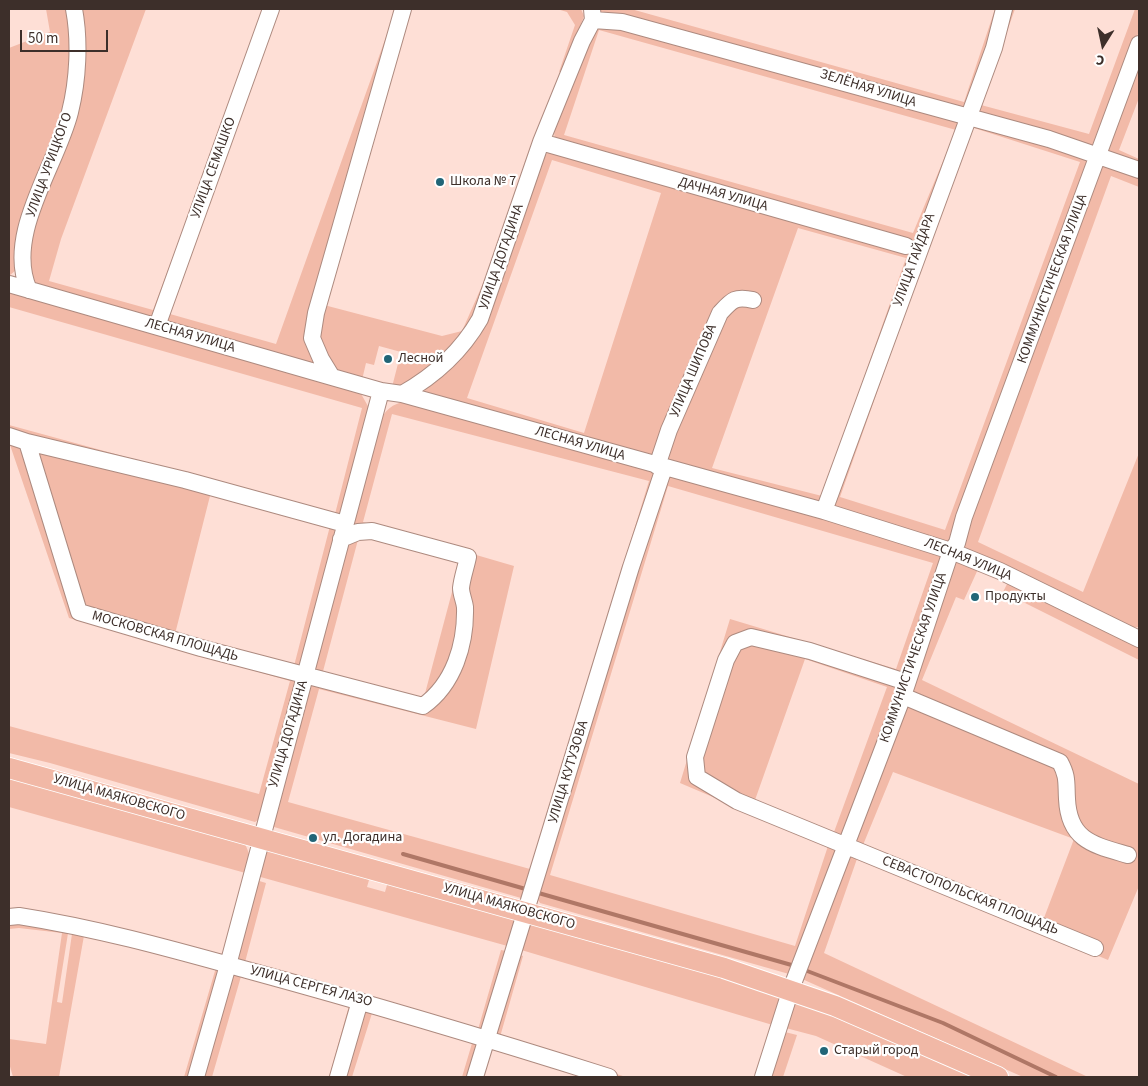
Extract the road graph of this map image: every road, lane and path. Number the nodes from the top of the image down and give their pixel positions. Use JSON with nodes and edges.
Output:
{"nodes":[{"id":1,"x":74,"y":9,"type":"edge"},
{"id":2,"x":271,"y":9,"type":"edge"},
{"id":3,"x":404,"y":9,"type":"edge"},
{"id":4,"x":1004,"y":9,"type":"edge"},
{"id":5,"x":592,"y":15,"type":"edge"},
{"id":6,"x":1139,"y":44,"type":"edge"},
{"id":7,"x":968,"y":118,"type":"junction"},
{"id":8,"x":541,"y":142,"type":"junction"},
{"id":9,"x":1098,"y":156,"type":"junction"},
{"id":10,"x":1139,"y":170,"type":"edge"},
{"id":11,"x":906,"y":246,"type":"dead end"},
{"id":12,"x":13,"y":280,"type":"edge"},
{"id":13,"x":29,"y":290,"type":"joint"},
{"id":14,"x":754,"y":300,"type":"dead end"},
{"id":15,"x":157,"y":326,"type":"junction"},
{"id":16,"x":332,"y":377,"type":"junction"},
{"id":17,"x":382,"y":391,"type":"junction"},
{"id":18,"x":402,"y":394,"type":"junction"},
{"id":19,"x":9,"y":436,"type":"edge"},
{"id":20,"x":27,"y":442,"type":"junction"},
{"id":21,"x":660,"y":467,"type":"junction"},
{"id":22,"x":824,"y":511,"type":"junction"},
{"id":23,"x":343,"y":532,"type":"junction"},
{"id":24,"x":951,"y":551,"type":"junction"},
{"id":25,"x":1135,"y":634,"type":"edge"},
{"id":26,"x":306,"y":677,"type":"junction"},
{"id":27,"x":904,"y":689,"type":"junction"},
{"id":28,"x":9,"y":768,"type":"edge"},
{"id":29,"x":262,"y":838,"type":"junction"},
{"id":30,"x":845,"y":845,"type":"junction"},
{"id":31,"x":1128,"y":855,"type":"dead end"},
{"id":32,"x":525,"y":912,"type":"junction"},
{"id":33,"x":9,"y":916,"type":"edge"},
{"id":34,"x":1095,"y":948,"type":"dead end"},
{"id":35,"x":228,"y":965,"type":"junction"},
{"id":36,"x":791,"y":989,"type":"junction"},
{"id":37,"x":360,"y":1000,"type":"junction"},
{"id":38,"x":487,"y":1038,"type":"junction"},
{"id":39,"x":196,"y":1077,"type":"edge"},
{"id":40,"x":338,"y":1077,"type":"edge"},
{"id":41,"x":475,"y":1077,"type":"edge"},
{"id":42,"x":609,"y":1077,"type":"edge"},
{"id":43,"x":763,"y":1077,"type":"edge"},
{"id":44,"x":998,"y":1077,"type":"edge"}],
"edges":[{"from":1,"to":12,"type":"street","name":"УЛИЦА УРИЦКОГО"},
{"from":2,"to":15,"type":"street","name":"УЛИЦА СЕМАШКО"},
{"from":3,"to":16,"type":"street"},
{"from":4,"to":7,"type":"street","name":"УЛИЦА ГАЙДАРА"},
{"from":5,"to":7,"type":"street","name":"ЗЕЛЁНАЯ УЛИЦА"},
{"from":5,"to":8,"type":"street","name":"УЛИЦА ДОГАДИНА"},
{"from":6,"to":9,"type":"street","name":"КОММУНИСТИЧЕСКАЯ УЛИЦА"},
{"from":7,"to":9,"type":"street","name":"ЗЕЛЁНАЯ УЛИЦА"},
{"from":7,"to":22,"type":"street","name":"УЛИЦА ГАЙДАРА"},
{"from":8,"to":11,"type":"street","name":"ДАЧНАЯ УЛИЦА"},
{"from":8,"to":18,"type":"street","name":"УЛИЦА ДОГАДИНА"},
{"from":9,"to":10,"type":"street","name":"ЗЕЛЁНАЯ УЛИЦА"},
{"from":9,"to":24,"type":"street","name":"КОММУНИСТИЧЕСКАЯ УЛИЦА"},
{"from":12,"to":13,"type":"street","name":"УЛИЦА УРИЦКОГО"},
{"from":13,"to":15,"type":"street","name":"ЛЕСНАЯ УЛИЦА"},
{"from":14,"to":21,"type":"street","name":"УЛИЦА ШИПОВА"},
{"from":15,"to":16,"type":"street","name":"ЛЕСНАЯ УЛИЦА"},
{"from":16,"to":17,"type":"street","name":"ЛЕСНАЯ УЛИЦА"},
{"from":17,"to":18,"type":"street","name":"ЛЕСНАЯ УЛИЦА"},
{"from":17,"to":23,"type":"street","name":"УЛИЦА ДОГАДИНА"},
{"from":18,"to":21,"type":"street","name":"ЛЕСНАЯ УЛИЦА"},
{"from":19,"to":20,"type":"street"},
{"from":20,"to":23,"type":"street"},
{"from":20,"to":26,"type":"street","name":"МОСКОВСКАЯ ПЛОЩАДЬ"},
{"from":21,"to":22,"type":"street","name":"ЛЕСНАЯ УЛИЦА"},
{"from":21,"to":32,"type":"street","name":"УЛИЦА КУТУЗОВА"},
{"from":22,"to":24,"type":"street","name":"ЛЕСНАЯ УЛИЦА"},
{"from":23,"to":26,"type":"street","name":"УЛИЦА ДОГАДИНА"},
{"from":23,"to":26,"type":"street"},
{"from":24,"to":25,"type":"street","name":"ЛЕСНАЯ УЛИЦА"},
{"from":24,"to":27,"type":"street","name":"КОММУНИСТИЧЕСКАЯ УЛИЦА"},
{"from":26,"to":29,"type":"street","name":"УЛИЦА ДОГАДИНА"},
{"from":27,"to":30,"type":"street","name":"КОММУНИСТИЧЕСКАЯ УЛИЦА"},
{"from":27,"to":30,"type":"street","name":"СЕВАСТОПОЛЬСКАЯ ПЛОЩАДЬ"},
{"from":27,"to":31,"type":"street"},
{"from":28,"to":29,"type":"main road","name":"УЛИЦА МАЯКОВСКОГО"},
{"from":29,"to":32,"type":"main road","name":"УЛИЦА МАЯКОВСКОГО"},
{"from":29,"to":35,"type":"street","name":"УЛИЦА ДОГАДИНА"},
{"from":30,"to":34,"type":"street","name":"СЕВАСТОПОЛЬСКАЯ ПЛОЩАДЬ"},
{"from":30,"to":36,"type":"street","name":"КОММУНИСТИЧЕСКАЯ УЛИЦА"},
{"from":32,"to":36,"type":"main road","name":"УЛИЦА МАЯКОВСКОГО"},
{"from":32,"to":38,"type":"street","name":"УЛИЦА КУТУЗОВА"},
{"from":33,"to":35,"type":"street","name":"УЛИЦА СЕРГЕЯ ЛАЗО"},
{"from":35,"to":37,"type":"street","name":"УЛИЦА СЕРГЕЯ ЛАЗО"},
{"from":35,"to":39,"type":"street","name":"УЛИЦА ДОГАДИНА"},
{"from":36,"to":43,"type":"street","name":"КОММУНИСТИЧЕСКАЯ УЛИЦА"},
{"from":36,"to":44,"type":"main road","name":"УЛИЦА МАЯКОВСКОГО"},
{"from":37,"to":38,"type":"street","name":"УЛИЦА СЕРГЕЯ ЛАЗО"},
{"from":37,"to":40,"type":"street"},
{"from":38,"to":41,"type":"street","name":"УЛИЦА КУТУЗОВА"},
{"from":38,"to":42,"type":"street","name":"УЛИЦА СЕРГЕЯ ЛАЗО"}]}
